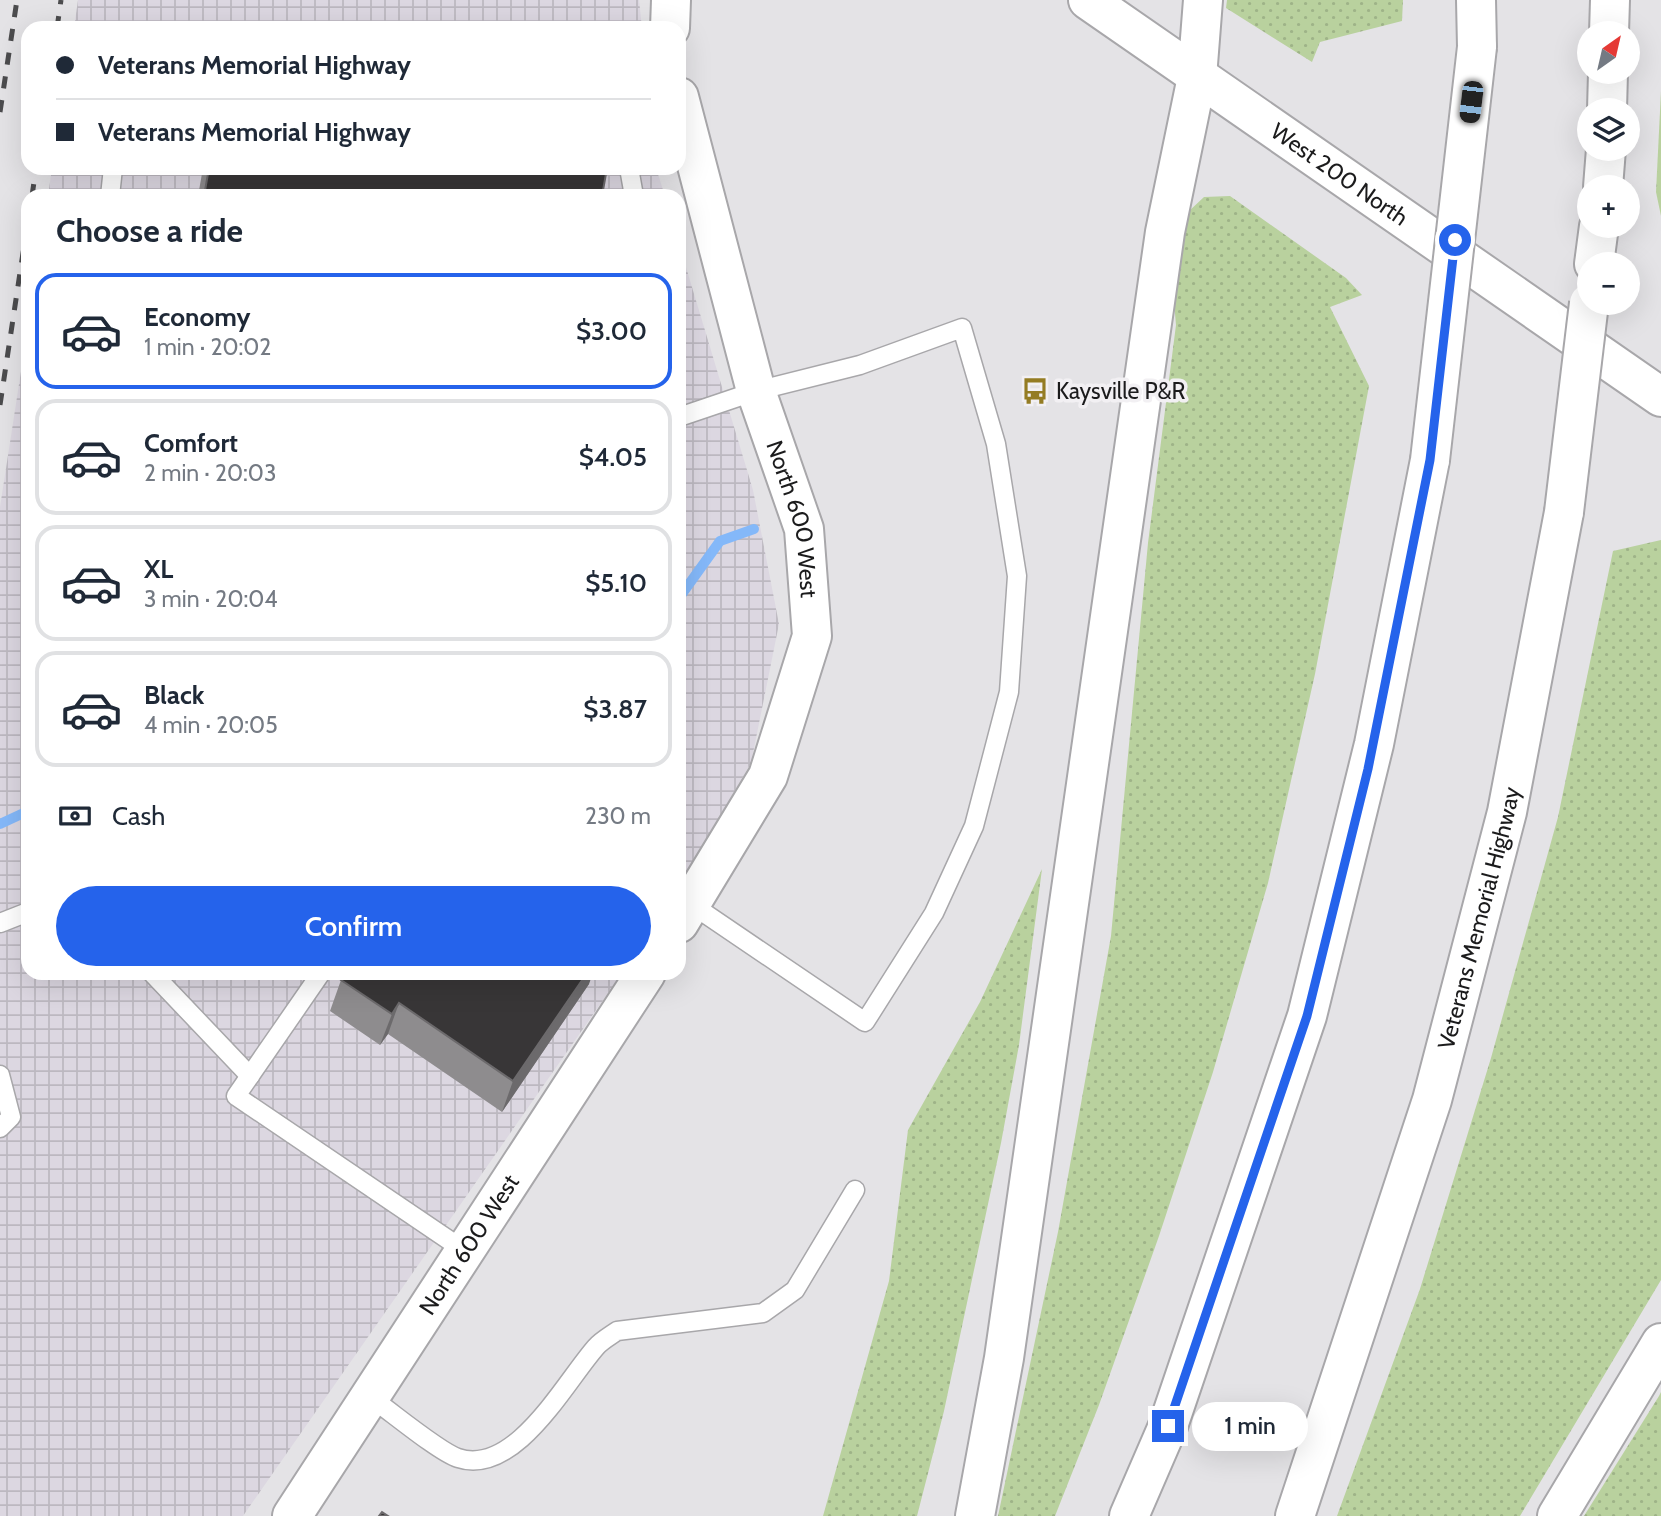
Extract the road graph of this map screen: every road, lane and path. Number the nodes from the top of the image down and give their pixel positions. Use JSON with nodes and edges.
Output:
{"nodes":[{"id":1,"x":671,"y":0,"type":"edge"},
{"id":2,"x":1088,"y":0,"type":"edge"},
{"id":3,"x":1203,"y":0,"type":"edge"},
{"id":4,"x":1476,"y":0,"type":"edge"},
{"id":5,"x":1610,"y":0,"type":"edge"},
{"id":6,"x":670,"y":21,"type":"edge"},
{"id":7,"x":1609,"y":21,"type":"edge"},
{"id":8,"x":1197,"y":77,"type":"junction"},
{"id":9,"x":686,"y":153,"type":"edge"},
{"id":10,"x":1588,"y":315,"type":"edge"},
{"id":11,"x":756,"y":391,"type":"junction"},
{"id":12,"x":1661,"y":397,"type":"edge"},
{"id":13,"x":686,"y":415,"type":"edge"},
{"id":14,"x":686,"y":911,"type":"edge"},
{"id":15,"x":686,"y":914,"type":"edge"},
{"id":16,"x":21,"y":915,"type":"edge"},
{"id":17,"x":0,"y":923,"type":"edge"},
{"id":18,"x":159,"y":980,"type":"edge"},
{"id":19,"x":316,"y":980,"type":"edge"},
{"id":20,"x":641,"y":980,"type":"edge"},
{"id":21,"x":0,"y":1075,"type":"edge"},
{"id":22,"x":250,"y":1076,"type":"junction"},
{"id":23,"x":0,"y":1128,"type":"edge"},
{"id":24,"x":855,"y":1190,"type":"dead end"},
{"id":25,"x":465,"y":1251,"type":"junction"},
{"id":26,"x":1661,"y":1343,"type":"edge"},
{"id":27,"x":370,"y":1397,"type":"junction"},
{"id":28,"x":292,"y":1516,"type":"edge"},
{"id":29,"x":975,"y":1516,"type":"edge"},
{"id":30,"x":1129,"y":1516,"type":"edge"},
{"id":31,"x":1295,"y":1516,"type":"edge"},
{"id":32,"x":1557,"y":1516,"type":"edge"}],
"edges":[{"from":1,"to":6,"type":"main road"},
{"from":2,"to":8,"type":"main road","name":"West 200 North"},
{"from":3,"to":8,"type":"main road"},
{"from":4,"to":30,"type":"main road","bridge":true},
{"from":5,"to":7,"type":"main road"},
{"from":8,"to":12,"type":"main road","name":"West 200 North"},
{"from":8,"to":29,"type":"main road"},
{"from":9,"to":11,"type":"main road","name":"North 600 West"},
{"from":10,"to":31,"type":"main road","name":"Veterans Memorial Highway","bridge":true},
{"from":11,"to":13,"type":"lane"},
{"from":11,"to":14,"type":"main road","name":"North 600 West"},
{"from":11,"to":15,"type":"lane"},
{"from":16,"to":17,"type":"lane"},
{"from":18,"to":22,"type":"lane"},
{"from":19,"to":22,"type":"lane"},
{"from":20,"to":25,"type":"main road","name":"North 600 West"},
{"from":21,"to":23,"type":"lane"},
{"from":22,"to":25,"type":"lane"},
{"from":24,"to":27,"type":"lane"},
{"from":25,"to":27,"type":"main road","name":"North 600 West"},
{"from":26,"to":32,"type":"main road"},
{"from":27,"to":28,"type":"main road","name":"North 600 West"}]}
